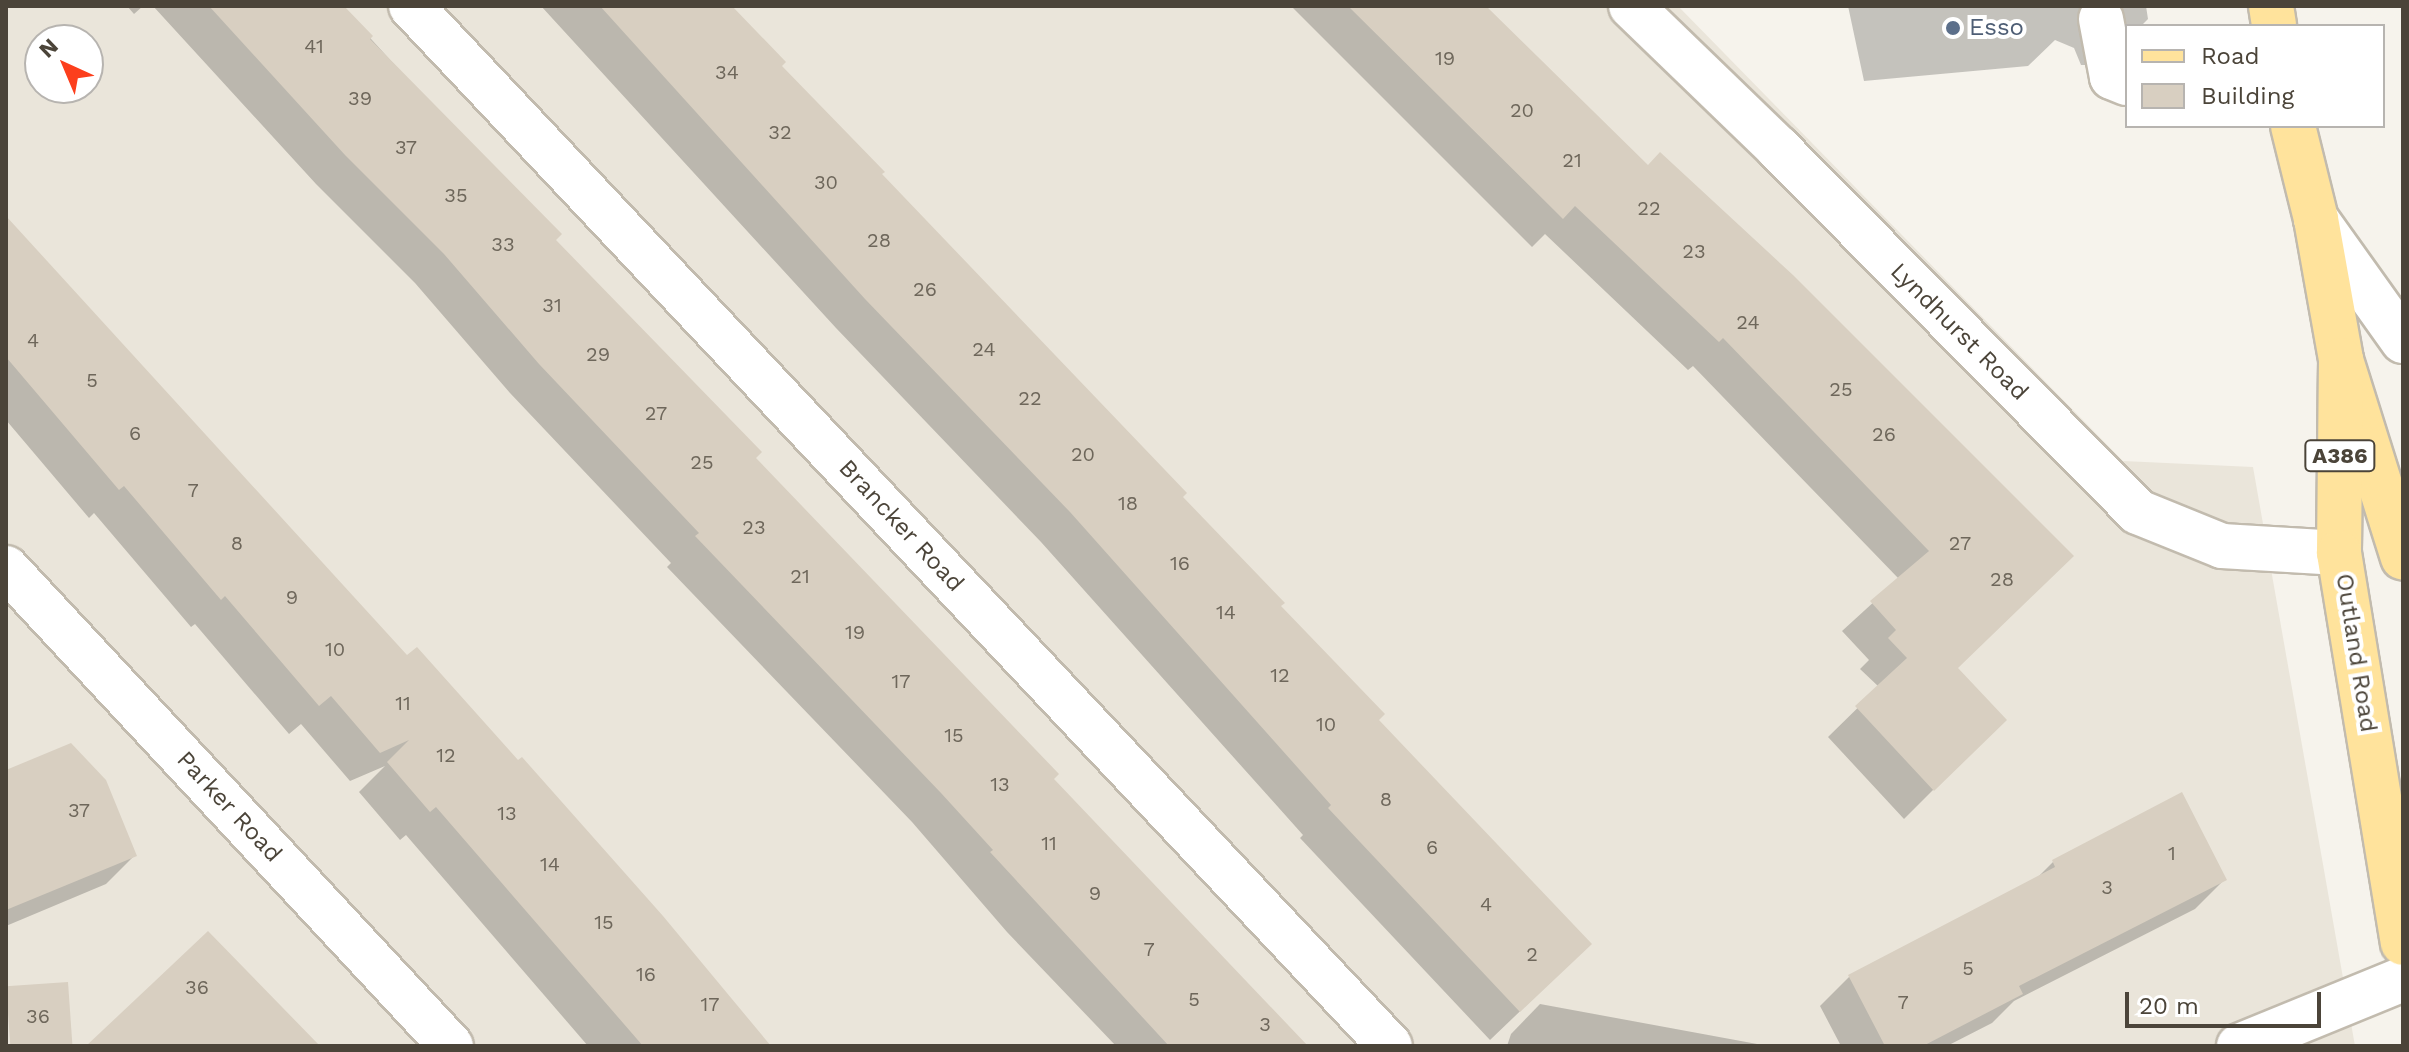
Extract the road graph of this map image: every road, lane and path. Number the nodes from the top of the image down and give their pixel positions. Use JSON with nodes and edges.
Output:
{"nodes":[{"id":1,"x":411,"y":6,"type":"edge"},
{"id":2,"x":1631,"y":6,"type":"edge"},
{"id":3,"x":2101,"y":19,"type":"dead end"},
{"id":4,"x":2125,"y":82,"type":"edge"},
{"id":5,"x":2293,"y":128,"type":"edge"},
{"id":6,"x":2316,"y":219,"type":"junction"},
{"id":7,"x":2403,"y":341,"type":"edge"},
{"id":8,"x":2341,"y":360,"type":"junction"},
{"id":9,"x":2339,"y":553,"type":"junction"},
{"id":10,"x":2403,"y":558,"type":"edge"},
{"id":11,"x":6,"y":568,"type":"edge"},
{"id":12,"x":2403,"y":943,"type":"edge"},
{"id":13,"x":2403,"y":979,"type":"edge"},
{"id":14,"x":451,"y":1046,"type":"edge"},
{"id":15,"x":1390,"y":1046,"type":"edge"},
{"id":16,"x":2239,"y":1046,"type":"edge"}],
"edges":[{"from":1,"to":15,"type":"street","name":"Brancker Road"},
{"from":2,"to":9,"type":"street","name":"Lyndhurst Road"},
{"from":3,"to":4,"type":"street"},
{"from":5,"to":6,"type":"main road","name":"Outland Road","number":"A386"},
{"from":6,"to":7,"type":"street"},
{"from":6,"to":8,"type":"main road","name":"Outland Road","number":"A386"},
{"from":8,"to":9,"type":"main road","name":"Outland Road","number":"A386"},
{"from":8,"to":10,"type":"main road","name":"Outland Road"},
{"from":9,"to":12,"type":"main road","name":"Outland Road","number":"A386"},
{"from":11,"to":14,"type":"street","name":"Parker Road"},
{"from":13,"to":16,"type":"street"}]}
